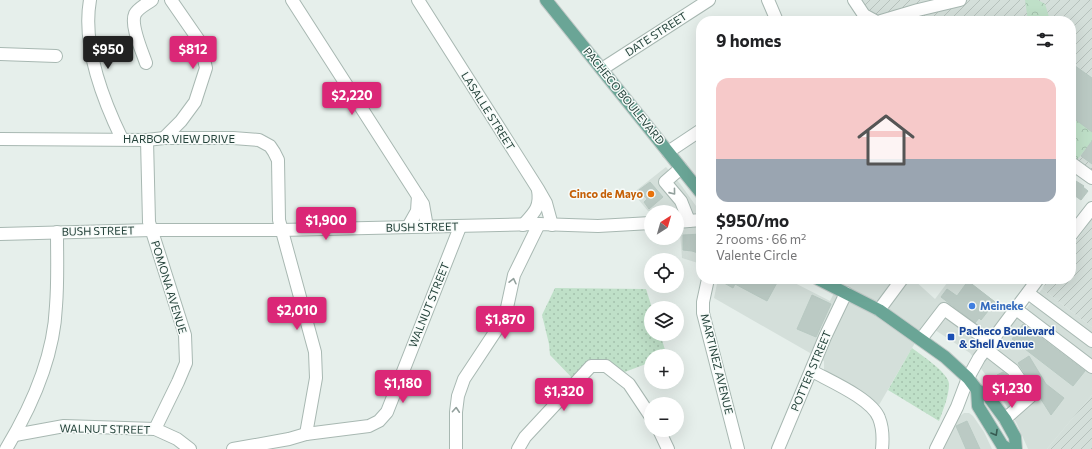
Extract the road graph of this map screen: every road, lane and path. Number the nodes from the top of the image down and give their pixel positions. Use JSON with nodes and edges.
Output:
{"nodes":[{"id":1,"x":90,"y":0,"type":"edge"},
{"id":2,"x":152,"y":0,"type":"edge"},
{"id":3,"x":171,"y":0,"type":"edge"},
{"id":4,"x":292,"y":0,"type":"edge"},
{"id":5,"x":418,"y":0,"type":"edge"},
{"id":6,"x":546,"y":0,"type":"edge"},
{"id":7,"x":710,"y":0,"type":"edge"},
{"id":8,"x":768,"y":0,"type":"edge"},
{"id":9,"x":854,"y":0,"type":"edge"},
{"id":10,"x":960,"y":0,"type":"edge"},
{"id":11,"x":774,"y":16,"type":"edge"},
{"id":12,"x":866,"y":16,"type":"edge"},
{"id":13,"x":898,"y":16,"type":"edge"},
{"id":14,"x":0,"y":54,"type":"edge"},
{"id":15,"x":56,"y":56,"type":"dead end"},
{"id":16,"x":146,"y":63,"type":"dead end"},
{"id":17,"x":602,"y":69,"type":"junction"},
{"id":18,"x":696,"y":133,"type":"edge"},
{"id":19,"x":164,"y":138,"type":"junction"},
{"id":20,"x":0,"y":139,"type":"edge"},
{"id":21,"x":122,"y":139,"type":"junction"},
{"id":22,"x":147,"y":140,"type":"junction"},
{"id":23,"x":668,"y":152,"type":"junction"},
{"id":24,"x":1076,"y":167,"type":"edge"},
{"id":25,"x":682,"y":168,"type":"junction"},
{"id":26,"x":1092,"y":178,"type":"edge"},
{"id":27,"x":696,"y":186,"type":"edge"},
{"id":28,"x":538,"y":189,"type":"junction"},
{"id":29,"x":418,"y":196,"type":"junction"},
{"id":30,"x":1092,"y":208,"type":"edge"},
{"id":31,"x":689,"y":221,"type":"edge"},
{"id":32,"x":644,"y":223,"type":"edge"},
{"id":33,"x":539,"y":224,"type":"junction"},
{"id":34,"x":523,"y":225,"type":"junction"},
{"id":35,"x":552,"y":225,"type":"junction"},
{"id":36,"x":408,"y":227,"type":"junction"},
{"id":37,"x":427,"y":227,"type":"junction"},
{"id":38,"x":460,"y":227,"type":"junction"},
{"id":39,"x":1076,"y":229,"type":"edge"},
{"id":40,"x":152,"y":230,"type":"junction"},
{"id":41,"x":281,"y":230,"type":"junction"},
{"id":42,"x":57,"y":232,"type":"junction"},
{"id":43,"x":0,"y":234,"type":"edge"},
{"id":44,"x":707,"y":284,"type":"edge"},
{"id":45,"x":828,"y":284,"type":"edge"},
{"id":46,"x":898,"y":284,"type":"edge"},
{"id":47,"x":1034,"y":284,"type":"edge"},
{"id":48,"x":846,"y":293,"type":"junction"},
{"id":49,"x":1028,"y":293,"type":"junction"},
{"id":50,"x":1016,"y":309,"type":"junction"},
{"id":51,"x":879,"y":310,"type":"junction"},
{"id":52,"x":921,"y":339,"type":"junction"},
{"id":53,"x":1092,"y":341,"type":"edge"},
{"id":54,"x":988,"y":346,"type":"junction"},
{"id":55,"x":1092,"y":367,"type":"edge"},
{"id":56,"x":812,"y":371,"type":"junction"},
{"id":57,"x":968,"y":378,"type":"junction"},
{"id":58,"x":977,"y":390,"type":"junction"},
{"id":59,"x":644,"y":406,"type":"edge"},
{"id":60,"x":1005,"y":419,"type":"junction"},
{"id":61,"x":155,"y":429,"type":"junction"},
{"id":62,"x":15,"y":434,"type":"junction"},
{"id":63,"x":306,"y":434,"type":"junction"},
{"id":64,"x":662,"y":437,"type":"edge"},
{"id":65,"x":287,"y":444,"type":"edge"},
{"id":66,"x":6,"y":449,"type":"edge"},
{"id":67,"x":190,"y":449,"type":"edge"},
{"id":68,"x":233,"y":449,"type":"edge"},
{"id":69,"x":456,"y":449,"type":"edge"},
{"id":70,"x":518,"y":449,"type":"edge"},
{"id":71,"x":668,"y":449,"type":"edge"},
{"id":72,"x":738,"y":449,"type":"edge"},
{"id":73,"x":778,"y":449,"type":"edge"},
{"id":74,"x":882,"y":449,"type":"edge"},
{"id":75,"x":936,"y":449,"type":"edge"},
{"id":76,"x":1008,"y":449,"type":"edge"},
{"id":77,"x":1016,"y":449,"type":"edge"}],
"edges":[{"from":1,"to":21,"type":"street"},
{"from":2,"to":16,"type":"street"},
{"from":3,"to":19,"type":"street"},
{"from":4,"to":29,"type":"street"},
{"from":5,"to":28,"type":"street","name":"LASALLE STREET"},
{"from":6,"to":17,"type":"main road","name":"PACHECO BOULEVARD"},
{"from":7,"to":17,"type":"street","name":"DATE STREET"},
{"from":8,"to":11,"type":"street"},
{"from":9,"to":12,"type":"street"},
{"from":10,"to":13,"type":"street"},
{"from":14,"to":15,"type":"street"},
{"from":17,"to":23,"type":"main road","name":"PACHECO BOULEVARD"},
{"from":18,"to":23,"type":"street"},
{"from":19,"to":22,"type":"street","name":"HARBOR VIEW DRIVE"},
{"from":19,"to":41,"type":"street","name":"HARBOR VIEW DRIVE"},
{"from":20,"to":21,"type":"street","name":"HARBOR VIEW DRIVE"},
{"from":21,"to":22,"type":"street","name":"HARBOR VIEW DRIVE"},
{"from":22,"to":40,"type":"street","name":"POMONA AVENUE"},
{"from":23,"to":25,"type":"main road","name":"PACHECO BOULEVARD"},
{"from":24,"to":26,"type":"street"},
{"from":25,"to":27,"type":"main road","name":"PACHECO BOULEVARD"},
{"from":25,"to":31,"type":"street","one_way":true},
{"from":28,"to":34,"type":"street"},
{"from":28,"to":35,"type":"street","name":"LASALLE STREET"},
{"from":29,"to":36,"type":"street"},
{"from":29,"to":37,"type":"street"},
{"from":30,"to":39,"type":"street"},
{"from":32,"to":35,"type":"street","name":"BUSH STREET"},
{"from":33,"to":34,"type":"street","name":"BUSH STREET"},
{"from":33,"to":35,"type":"street","name":"BUSH STREET"},
{"from":69,"to":33,"type":"street","one_way":true},
{"from":34,"to":38,"type":"street","name":"BUSH STREET"},
{"from":36,"to":37,"type":"street","name":"BUSH STREET"},
{"from":36,"to":41,"type":"street","name":"BUSH STREET"},
{"from":37,"to":38,"type":"street","name":"BUSH STREET"},
{"from":38,"to":63,"type":"street","name":"WALNUT STREET"},
{"from":40,"to":41,"type":"street","name":"BUSH STREET"},
{"from":40,"to":42,"type":"street","name":"BUSH STREET"},
{"from":40,"to":61,"type":"street","name":"POMONA AVENUE"},
{"from":41,"to":63,"type":"street","name":"HARBOR VIEW DRIVE"},
{"from":42,"to":43,"type":"street","name":"BUSH STREET"},
{"from":42,"to":62,"type":"street"},
{"from":44,"to":72,"type":"street","name":"MARTINEZ AVENUE"},
{"from":45,"to":48,"type":"main road"},
{"from":46,"to":51,"type":"street"},
{"from":47,"to":49,"type":"street"},
{"from":48,"to":51,"type":"main road"},
{"from":48,"to":56,"type":"street","name":"POTTER STREET"},
{"from":49,"to":50,"type":"street"},
{"from":49,"to":53,"type":"street"},
{"from":50,"to":54,"type":"street"},
{"from":50,"to":55,"type":"street"},
{"from":51,"to":52,"type":"main road"},
{"from":52,"to":54,"type":"street"},
{"from":52,"to":57,"type":"main road"},
{"from":54,"to":57,"type":"street"},
{"from":54,"to":60,"type":"street"},
{"from":56,"to":73,"type":"street","name":"POTTER STREET"},
{"from":56,"to":74,"type":"street"},
{"from":57,"to":58,"type":"main road"},
{"from":57,"to":75,"type":"street"},
{"from":58,"to":60,"type":"main road"},
{"from":58,"to":76,"type":"main road","one_way":true},
{"from":59,"to":70,"type":"street"},
{"from":60,"to":77,"type":"main road"},
{"from":61,"to":62,"type":"street","name":"WALNUT STREET"},
{"from":61,"to":67,"type":"street","name":"WALNUT STREET"},
{"from":62,"to":66,"type":"street"},
{"from":63,"to":65,"type":"street","name":"WALNUT STREET"},
{"from":64,"to":71,"type":"street"},
{"from":65,"to":68,"type":"street","name":"WALNUT STREET"}]}
